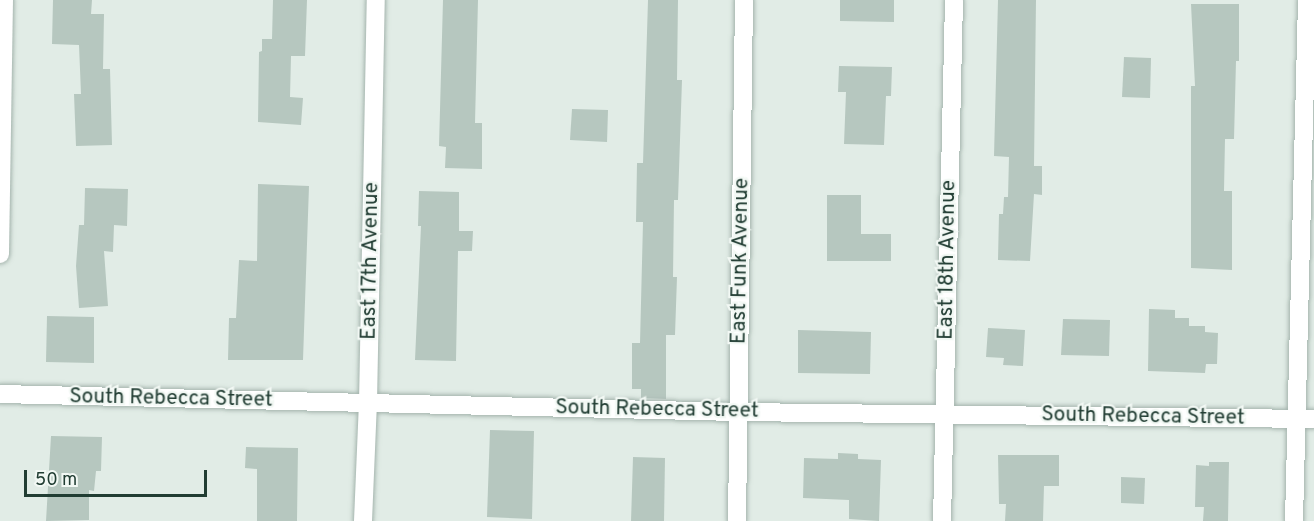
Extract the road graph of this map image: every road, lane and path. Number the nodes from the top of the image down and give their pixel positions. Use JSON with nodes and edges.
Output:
{"nodes":[{"id":1,"x":4,"y":0,"type":"edge"},
{"id":2,"x":376,"y":0,"type":"edge"},
{"id":3,"x":744,"y":0,"type":"edge"},
{"id":4,"x":954,"y":0,"type":"edge"},
{"id":5,"x":1307,"y":0,"type":"edge"},
{"id":6,"x":0,"y":254,"type":"edge"},
{"id":7,"x":0,"y":394,"type":"edge"},
{"id":8,"x":368,"y":403,"type":"junction"},
{"id":9,"x":739,"y":412,"type":"junction"},
{"id":10,"x":945,"y":415,"type":"junction"},
{"id":11,"x":1295,"y":419,"type":"junction"},
{"id":12,"x":1314,"y":419,"type":"edge"},
{"id":13,"x":363,"y":521,"type":"edge"},
{"id":14,"x":737,"y":521,"type":"edge"},
{"id":15,"x":942,"y":521,"type":"edge"},
{"id":16,"x":1294,"y":521,"type":"edge"}],
"edges":[{"from":1,"to":6,"type":"street"},
{"from":2,"to":8,"type":"street","name":"East 17th Avenue"},
{"from":3,"to":9,"type":"street","name":"East Funk Avenue"},
{"from":4,"to":10,"type":"street","name":"East 18th Avenue"},
{"from":5,"to":11,"type":"street"},
{"from":7,"to":8,"type":"street","name":"South Rebecca Street"},
{"from":8,"to":9,"type":"street","name":"South Rebecca Street"},
{"from":8,"to":13,"type":"street","name":"East 17th Avenue"},
{"from":9,"to":10,"type":"street","name":"South Rebecca Street"},
{"from":9,"to":14,"type":"street","name":"East Funk Avenue"},
{"from":10,"to":11,"type":"street","name":"South Rebecca Street"},
{"from":10,"to":15,"type":"street","name":"East 18th Avenue"},
{"from":11,"to":12,"type":"street","name":"South Rebecca Street"},
{"from":11,"to":16,"type":"street"}]}
